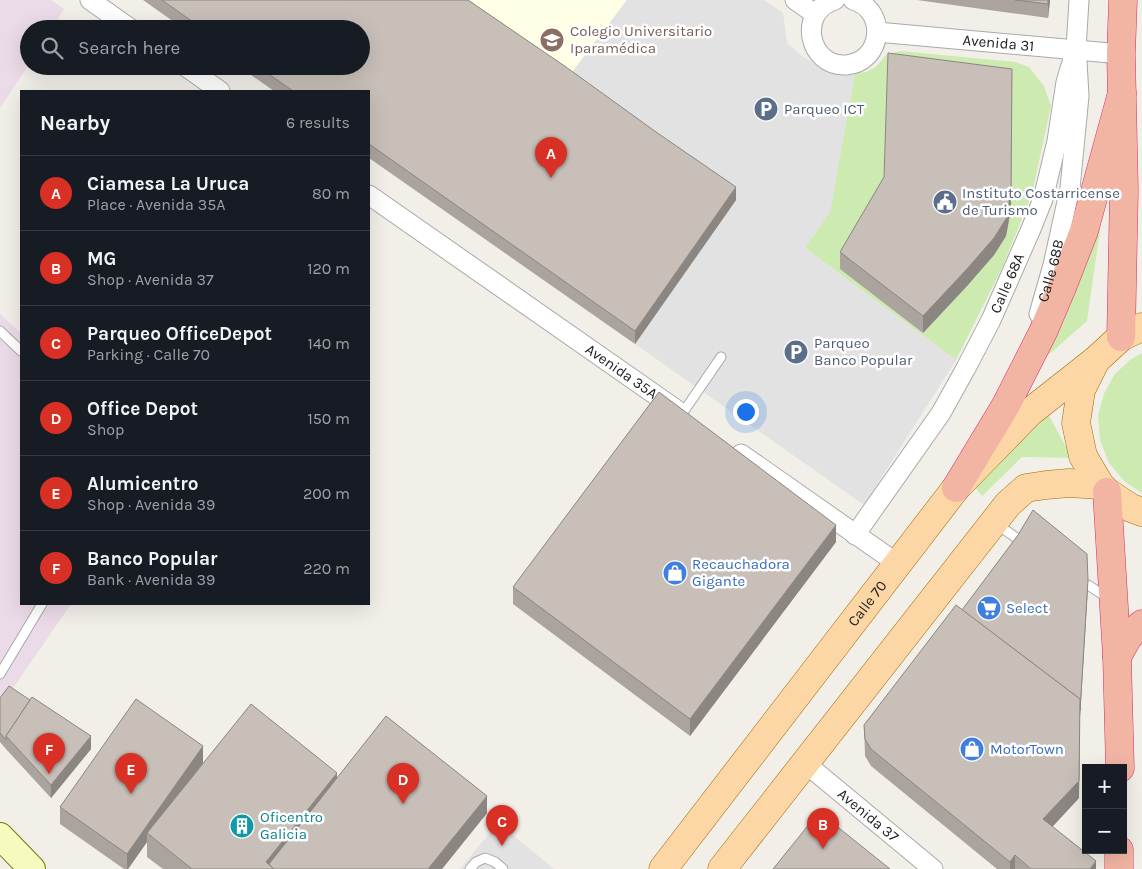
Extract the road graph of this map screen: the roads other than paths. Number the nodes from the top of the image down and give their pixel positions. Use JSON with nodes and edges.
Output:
{"nodes":[{"id":1,"x":90,"y":0,"type":"edge"},
{"id":2,"x":795,"y":0,"type":"edge"},
{"id":3,"x":835,"y":0,"type":"edge"},
{"id":4,"x":853,"y":0,"type":"edge"},
{"id":5,"x":1079,"y":0,"type":"edge"},
{"id":6,"x":1123,"y":0,"type":"edge"},
{"id":7,"x":816,"y":14,"type":"junction"},
{"id":8,"x":118,"y":20,"type":"edge"},
{"id":9,"x":877,"y":32,"type":"junction"},
{"id":10,"x":1076,"y":50,"type":"junction"},
{"id":11,"x":1121,"y":54,"type":"junction"},
{"id":12,"x":198,"y":75,"type":"edge"},
{"id":13,"x":219,"y":90,"type":"edge"},
{"id":14,"x":1122,"y":93,"type":"junction"},
{"id":15,"x":370,"y":196,"type":"edge"},
{"id":16,"x":1133,"y":198,"type":"edge"},
{"id":17,"x":0,"y":331,"type":"edge"},
{"id":18,"x":1131,"y":332,"type":"edge"},
{"id":19,"x":20,"y":350,"type":"edge"},
{"id":20,"x":721,"y":357,"type":"dead end"},
{"id":21,"x":1096,"y":360,"type":"junction"},
{"id":22,"x":1024,"y":371,"type":"junction"},
{"id":23,"x":682,"y":414,"type":"junction"},
{"id":24,"x":698,"y":424,"type":"edge"},
{"id":25,"x":729,"y":446,"type":"edge"},
{"id":26,"x":956,"y":488,"type":"junction"},
{"id":27,"x":1104,"y":488,"type":"junction"},
{"id":28,"x":1142,"y":512,"type":"edge"},
{"id":29,"x":993,"y":522,"type":"junction"},
{"id":30,"x":855,"y":534,"type":"junction"},
{"id":31,"x":1018,"y":539,"type":"edge"},
{"id":32,"x":898,"y":564,"type":"junction"},
{"id":33,"x":1088,"y":585,"type":"edge"},
{"id":34,"x":1113,"y":602,"type":"junction"},
{"id":35,"x":41,"y":605,"type":"edge"},
{"id":36,"x":1142,"y":624,"type":"edge"},
{"id":37,"x":1117,"y":657,"type":"junction"},
{"id":38,"x":0,"y":674,"type":"edge"},
{"id":39,"x":805,"y":763,"type":"junction"},
{"id":40,"x":1120,"y":764,"type":"edge"},
{"id":41,"x":0,"y":836,"type":"edge"},
{"id":42,"x":1119,"y":854,"type":"edge"},
{"id":43,"x":32,"y":869,"type":"edge"},
{"id":44,"x":470,"y":869,"type":"edge"},
{"id":45,"x":503,"y":869,"type":"edge"},
{"id":46,"x":664,"y":869,"type":"edge"},
{"id":47,"x":722,"y":869,"type":"edge"},
{"id":48,"x":933,"y":869,"type":"edge"},
{"id":49,"x":1119,"y":869,"type":"edge"}],
"edges":[{"from":1,"to":8,"type":"street"},
{"from":2,"to":7,"type":"street"},
{"from":3,"to":7,"type":"street"},
{"from":4,"to":9,"type":"street"},
{"from":5,"to":10,"type":"street","name":"Calle 68A"},
{"from":6,"to":11,"type":"highway"},
{"from":7,"to":9,"type":"street"},
{"from":9,"to":10,"type":"street","name":"Avenida 31"},
{"from":10,"to":11,"type":"street","name":"Avenida 31"},
{"from":10,"to":22,"type":"street","name":"Calle 68B"},
{"from":10,"to":30,"type":"street","name":"Calle 68A"},
{"from":11,"to":14,"type":"highway"},
{"from":12,"to":13,"type":"street"},
{"from":14,"to":16,"type":"highway"},
{"from":14,"to":22,"type":"highway"},
{"from":15,"to":23,"type":"street","name":"Avenida 35A"},
{"from":16,"to":18,"type":"highway"},
{"from":17,"to":19,"type":"lane"},
{"from":18,"to":21,"type":"main road","name":"Calle 70"},
{"from":20,"to":23,"type":"lane"},
{"from":21,"to":26,"type":"main road","name":"Calle 70"},
{"from":21,"to":27,"type":"main road"},
{"from":22,"to":26,"type":"highway"},
{"from":23,"to":24,"type":"street","name":"Avenida 35A"},
{"from":25,"to":30,"type":"street"},
{"from":26,"to":32,"type":"main road","name":"Calle 70"},
{"from":27,"to":28,"type":"main road"},
{"from":27,"to":29,"type":"main road"},
{"from":27,"to":34,"type":"highway"},
{"from":29,"to":31,"type":"lane"},
{"from":29,"to":39,"type":"main road"},
{"from":30,"to":32,"type":"street"},
{"from":32,"to":46,"type":"main road","name":"Calle 70"},
{"from":33,"to":34,"type":"lane"},
{"from":34,"to":37,"type":"highway"},
{"from":35,"to":38,"type":"lane"},
{"from":36,"to":37,"type":"highway"},
{"from":37,"to":40,"type":"highway"},
{"from":39,"to":47,"type":"main road"},
{"from":39,"to":48,"type":"street","name":"Avenida 37"},
{"from":41,"to":43,"type":"main road"},
{"from":42,"to":49,"type":"highway"},
{"from":44,"to":45,"type":"lane"}]}
